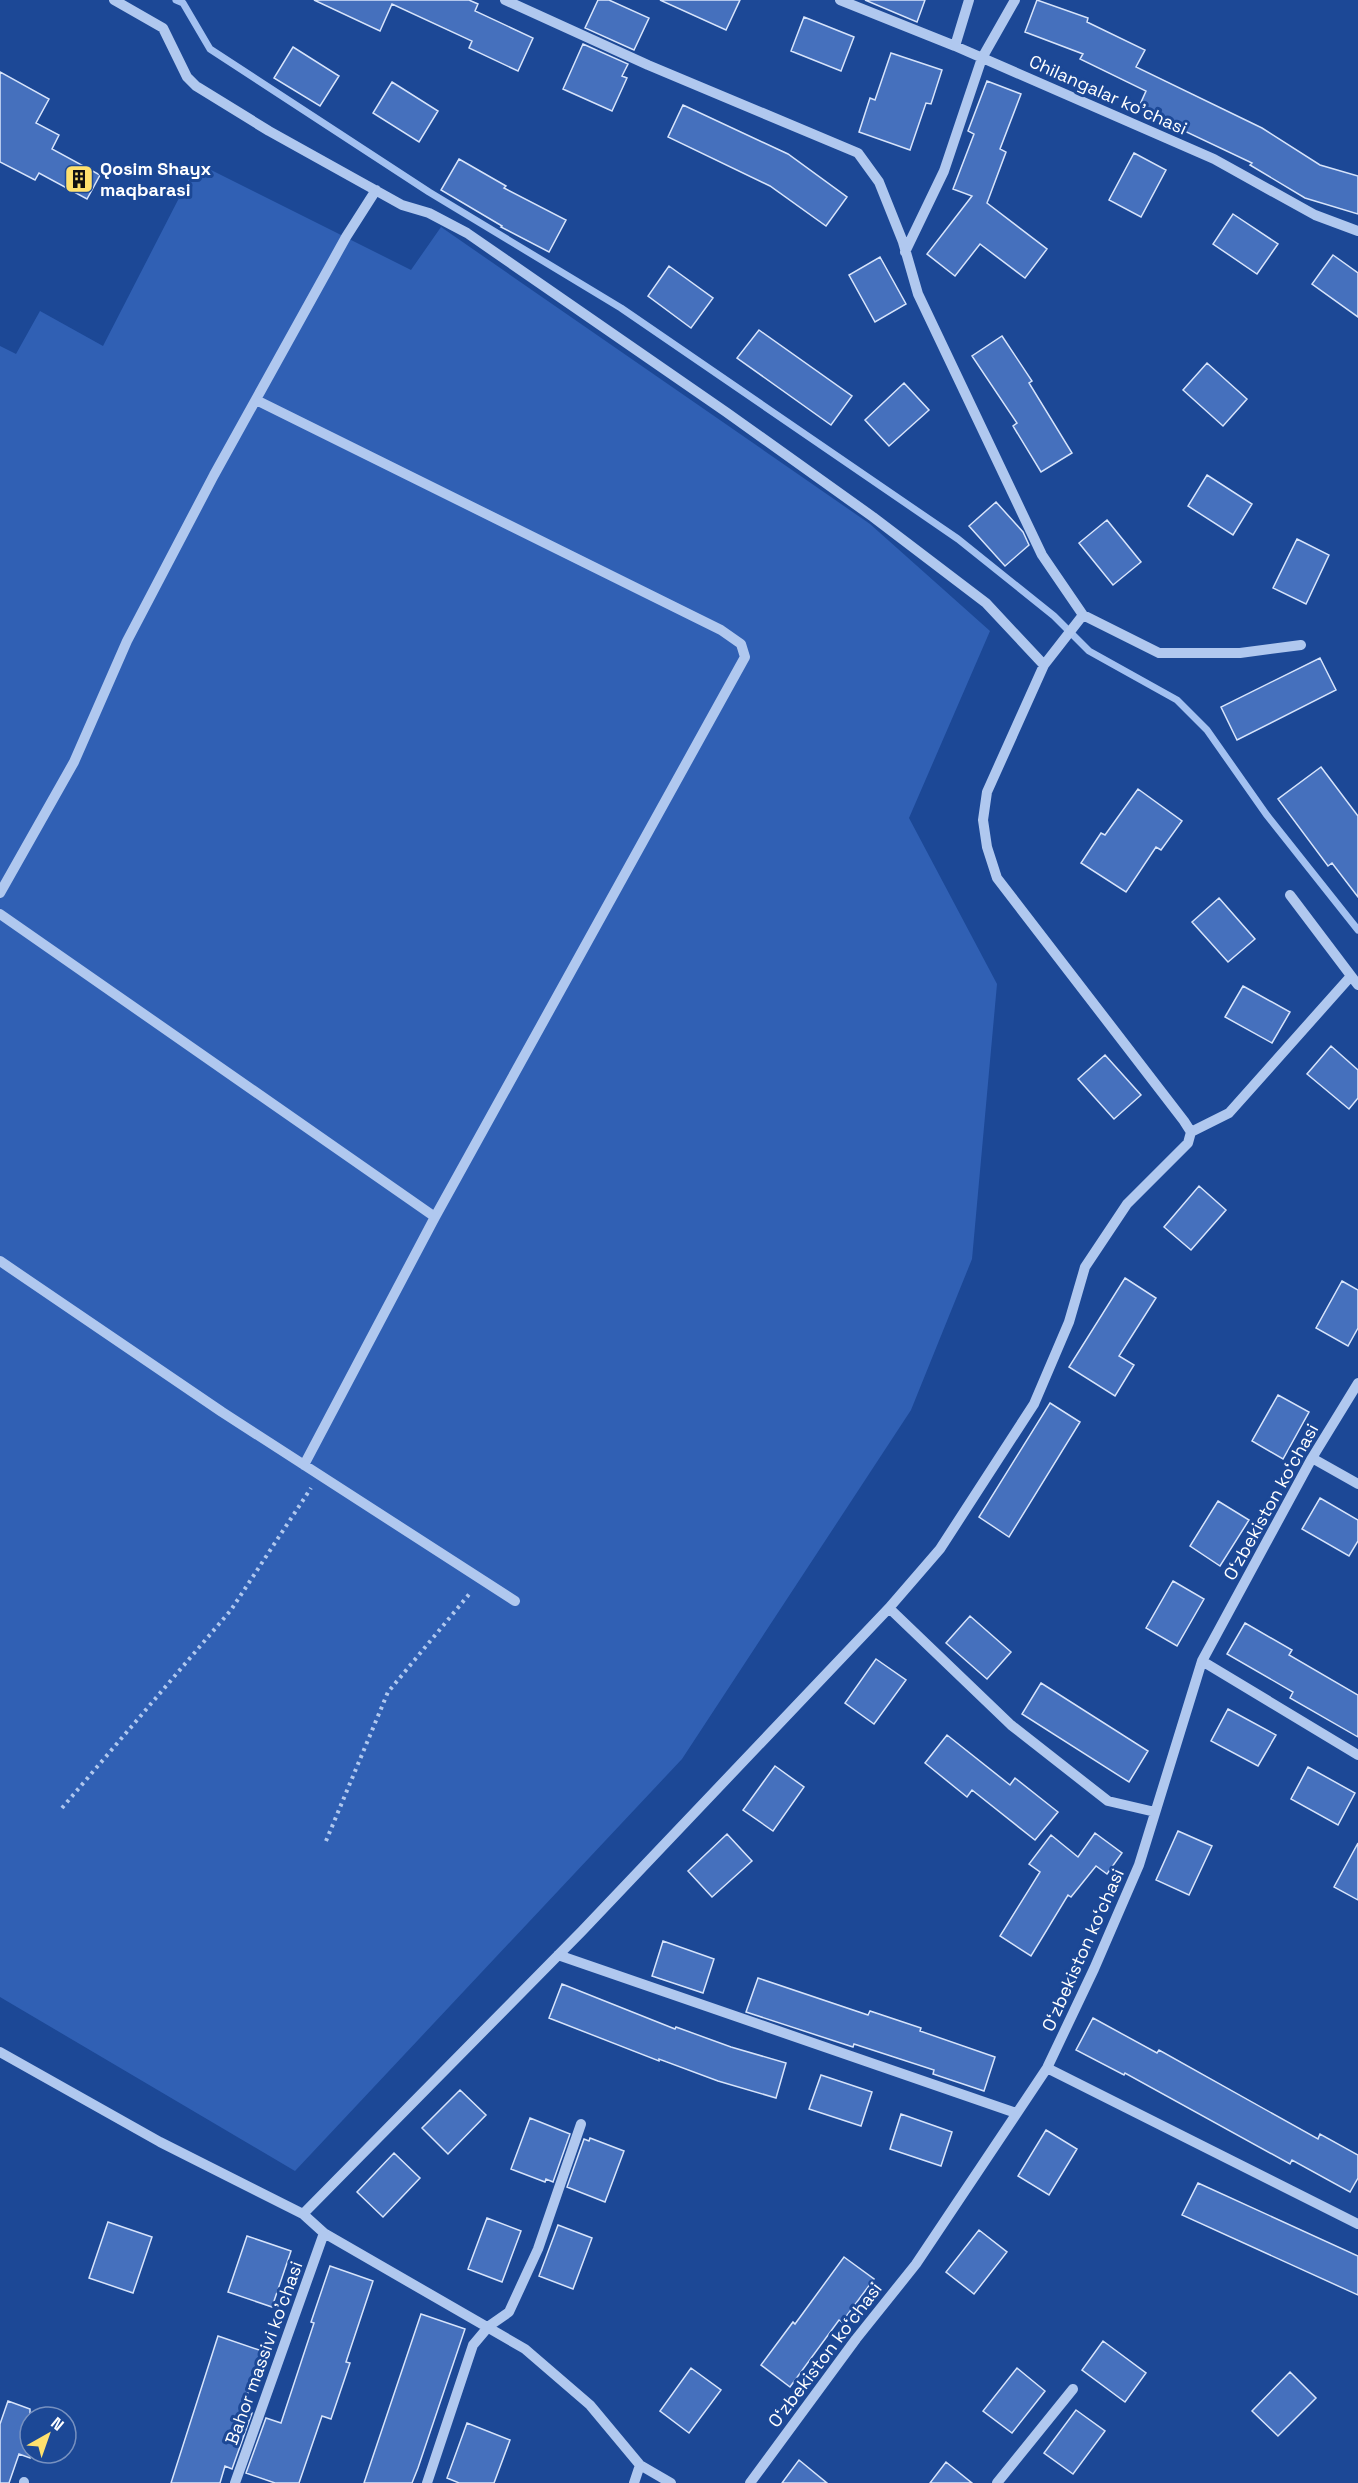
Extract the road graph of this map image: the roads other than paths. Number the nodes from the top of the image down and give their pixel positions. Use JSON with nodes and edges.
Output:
{"nodes":[{"id":1,"x":114,"y":0,"type":"edge"},
{"id":2,"x":505,"y":0,"type":"edge"},
{"id":3,"x":840,"y":0,"type":"edge"},
{"id":4,"x":969,"y":0,"type":"edge"},
{"id":5,"x":1015,"y":0,"type":"edge"},
{"id":6,"x":955,"y":46,"type":"junction"},
{"id":7,"x":982,"y":58,"type":"junction"},
{"id":8,"x":376,"y":190,"type":"junction"},
{"id":9,"x":1358,"y":231,"type":"edge"},
{"id":10,"x":905,"y":252,"type":"junction"},
{"id":11,"x":256,"y":400,"type":"junction"},
{"id":12,"x":1083,"y":615,"type":"junction"},
{"id":13,"x":1301,"y":645,"type":"dead end"},
{"id":14,"x":1044,"y":665,"type":"junction"},
{"id":15,"x":0,"y":893,"type":"edge"},
{"id":16,"x":1290,"y":895,"type":"dead end"},
{"id":17,"x":0,"y":914,"type":"edge"},
{"id":18,"x":1355,"y":981,"type":"edge"},
{"id":19,"x":1191,"y":1132,"type":"junction"},
{"id":20,"x":435,"y":1217,"type":"junction"},
{"id":21,"x":0,"y":1262,"type":"edge"},
{"id":22,"x":1358,"y":1383,"type":"edge"},
{"id":23,"x":1312,"y":1458,"type":"junction"},
{"id":24,"x":304,"y":1465,"type":"junction"},
{"id":25,"x":1358,"y":1484,"type":"edge"},
{"id":26,"x":515,"y":1601,"type":"dead end"},
{"id":27,"x":889,"y":1608,"type":"junction"},
{"id":28,"x":1202,"y":1661,"type":"junction"},
{"id":29,"x":1358,"y":1755,"type":"edge"},
{"id":30,"x":1155,"y":1812,"type":"junction"},
{"id":31,"x":558,"y":1955,"type":"junction"},
{"id":32,"x":0,"y":2052,"type":"edge"},
{"id":33,"x":1047,"y":2068,"type":"junction"},
{"id":34,"x":1016,"y":2113,"type":"junction"},
{"id":35,"x":581,"y":2124,"type":"dead end"},
{"id":36,"x":303,"y":2214,"type":"junction"},
{"id":37,"x":1358,"y":2224,"type":"edge"},
{"id":38,"x":324,"y":2234,"type":"junction"},
{"id":39,"x":489,"y":2326,"type":"junction"},
{"id":40,"x":1073,"y":2389,"type":"dead end"},
{"id":41,"x":639,"y":2465,"type":"junction"},
{"id":42,"x":235,"y":2483,"type":"edge"},
{"id":43,"x":427,"y":2483,"type":"edge"},
{"id":44,"x":634,"y":2483,"type":"edge"},
{"id":45,"x":671,"y":2483,"type":"edge"},
{"id":46,"x":750,"y":2483,"type":"edge"},
{"id":47,"x":997,"y":2483,"type":"edge"}],
"edges":[{"from":1,"to":8,"type":"street"},
{"from":2,"to":10,"type":"street"},
{"from":3,"to":6,"type":"street","name":"Chilangalar ko'chasi"},
{"from":4,"to":6,"type":"street"},
{"from":5,"to":7,"type":"street"},
{"from":6,"to":7,"type":"street","name":"Chilangalar ko'chasi"},
{"from":7,"to":9,"type":"street","name":"Chilangalar ko'chasi"},
{"from":7,"to":10,"type":"street"},
{"from":8,"to":11,"type":"street"},
{"from":8,"to":14,"type":"street"},
{"from":10,"to":12,"type":"street"},
{"from":11,"to":15,"type":"street"},
{"from":11,"to":20,"type":"street"},
{"from":12,"to":13,"type":"street"},
{"from":12,"to":14,"type":"street"},
{"from":14,"to":19,"type":"street"},
{"from":16,"to":18,"type":"street"},
{"from":17,"to":20,"type":"street"},
{"from":18,"to":19,"type":"street"},
{"from":19,"to":27,"type":"street"},
{"from":20,"to":24,"type":"street"},
{"from":21,"to":24,"type":"street"},
{"from":22,"to":23,"type":"street","name":"O‘zbekiston ko‘chasi"},
{"from":23,"to":25,"type":"street"},
{"from":23,"to":28,"type":"street","name":"O‘zbekiston ko‘chasi"},
{"from":24,"to":26,"type":"street"},
{"from":27,"to":30,"type":"street"},
{"from":27,"to":31,"type":"street"},
{"from":28,"to":29,"type":"street"},
{"from":28,"to":30,"type":"street","name":"O‘zbekiston ko‘chasi"},
{"from":30,"to":33,"type":"street","name":"O‘zbekiston ko‘chasi"},
{"from":31,"to":34,"type":"street"},
{"from":31,"to":36,"type":"street"},
{"from":32,"to":36,"type":"street"},
{"from":33,"to":34,"type":"street","name":"O‘zbekiston ko‘chasi"},
{"from":33,"to":37,"type":"street"},
{"from":34,"to":46,"type":"street","name":"O‘zbekiston ko‘chasi"},
{"from":35,"to":39,"type":"street"},
{"from":36,"to":38,"type":"street"},
{"from":38,"to":39,"type":"street"},
{"from":38,"to":42,"type":"street","name":"Bahor massivi ko'chasi"},
{"from":39,"to":41,"type":"street"},
{"from":39,"to":43,"type":"street"},
{"from":40,"to":47,"type":"street"},
{"from":41,"to":44,"type":"street"},
{"from":41,"to":45,"type":"street"}]}
